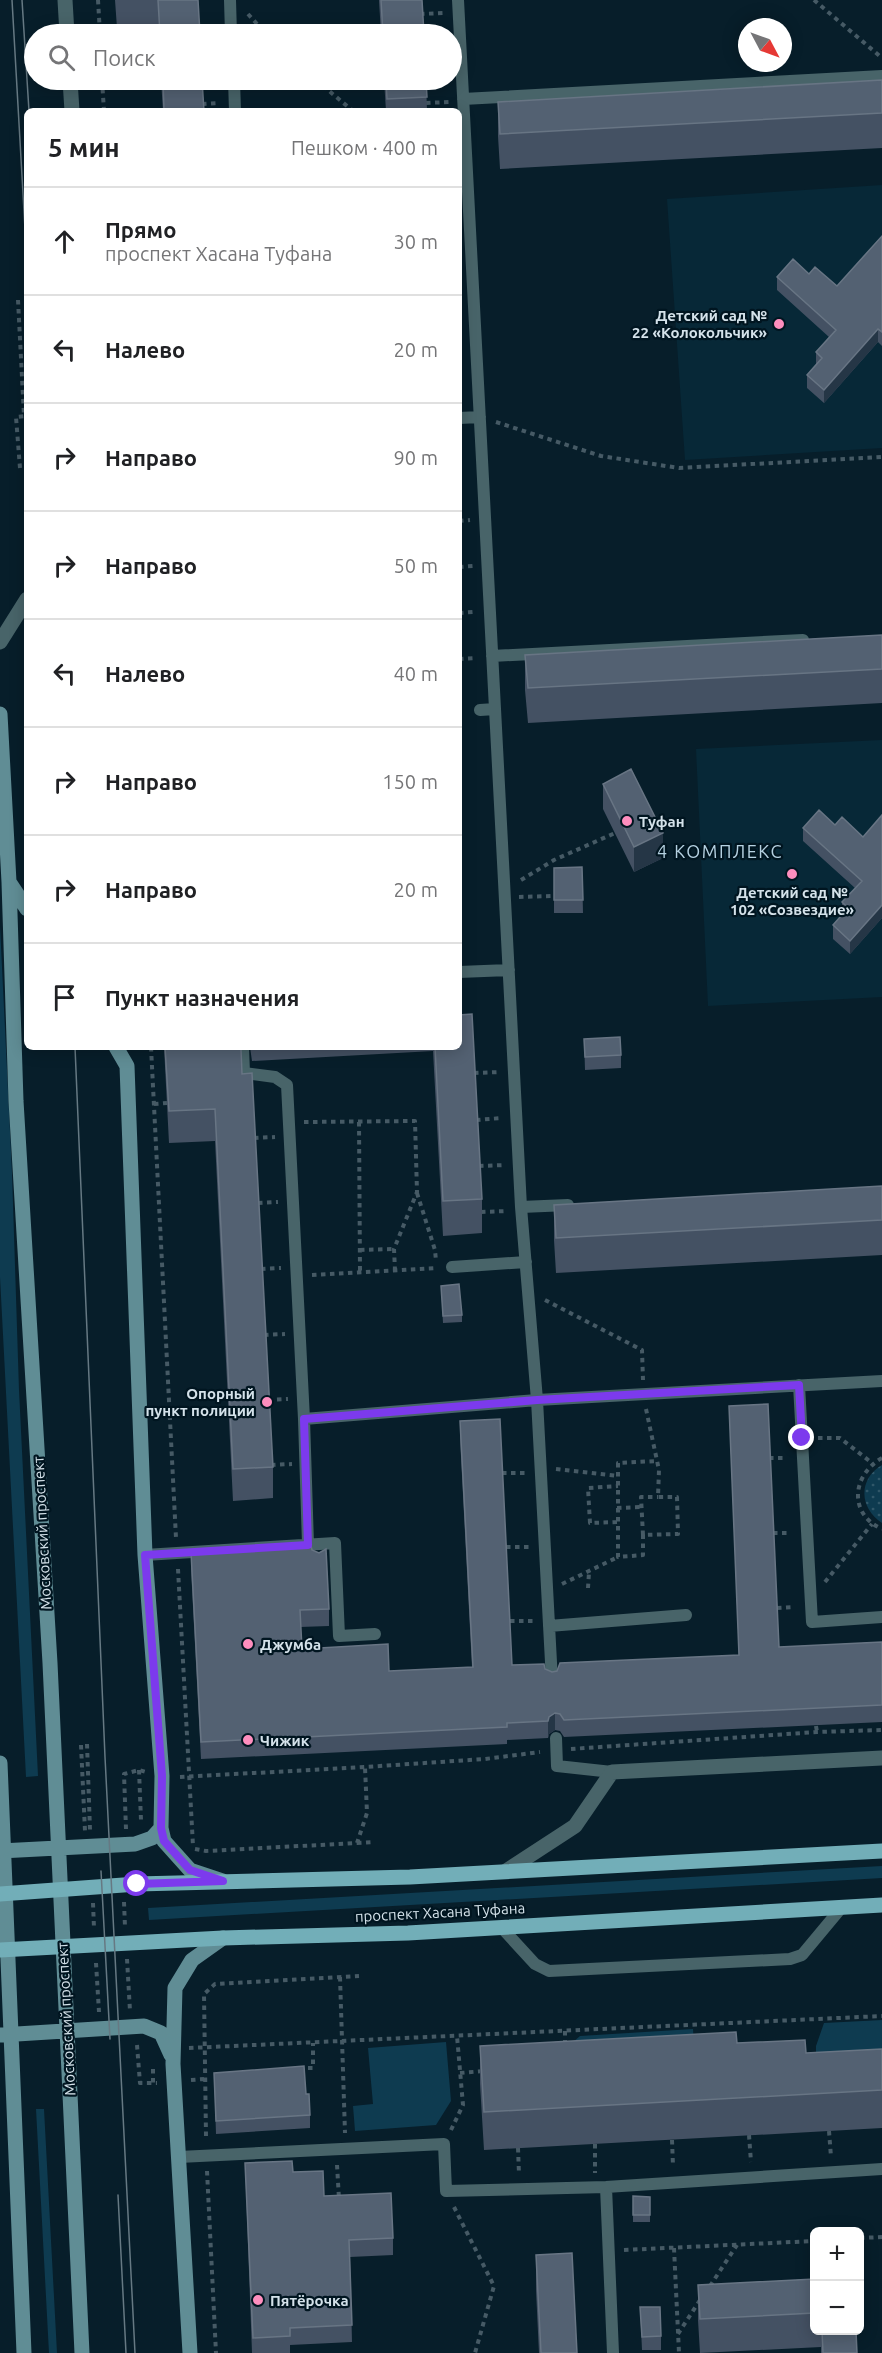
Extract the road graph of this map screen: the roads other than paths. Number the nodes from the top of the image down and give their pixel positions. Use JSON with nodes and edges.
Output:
{"nodes":[{"id":1,"x":65,"y":0,"type":"edge"},
{"id":2,"x":230,"y":0,"type":"edge"},
{"id":3,"x":458,"y":6,"type":"edge"},
{"id":4,"x":66,"y":24,"type":"edge"},
{"id":5,"x":231,"y":24,"type":"edge"},
{"id":6,"x":459,"y":24,"type":"edge"},
{"id":7,"x":882,"y":76,"type":"edge"},
{"id":8,"x":462,"y":80,"type":"edge"},
{"id":9,"x":71,"y":90,"type":"edge"},
{"id":10,"x":234,"y":90,"type":"edge"},
{"id":11,"x":463,"y":99,"type":"junction"},
{"id":12,"x":72,"y":108,"type":"edge"},
{"id":13,"x":235,"y":108,"type":"edge"},
{"id":14,"x":480,"y":417,"type":"junction"},
{"id":15,"x":462,"y":418,"type":"edge"},
{"id":16,"x":24,"y":604,"type":"edge"},
{"id":17,"x":810,"y":639,"type":"edge"},
{"id":18,"x":0,"y":642,"type":"edge"},
{"id":19,"x":492,"y":656,"type":"junction"},
{"id":20,"x":495,"y":709,"type":"junction"},
{"id":21,"x":480,"y":710,"type":"dead end"},
{"id":22,"x":0,"y":714,"type":"edge"},
{"id":23,"x":9,"y":882,"type":"junction"},
{"id":24,"x":24,"y":904,"type":"edge"},
{"id":25,"x":509,"y":970,"type":"junction"},
{"id":26,"x":462,"y":972,"type":"edge"},
{"id":27,"x":118,"y":1050,"type":"edge"},
{"id":28,"x":124,"y":1050,"type":"edge"},
{"id":29,"x":243,"y":1050,"type":"edge"},
{"id":30,"x":127,"y":1066,"type":"junction"},
{"id":31,"x":586,"y":1204,"type":"edge"},
{"id":32,"x":521,"y":1209,"type":"junction"},
{"id":33,"x":526,"y":1262,"type":"junction"},
{"id":34,"x":452,"y":1267,"type":"road end"},
{"id":35,"x":882,"y":1381,"type":"edge"},
{"id":36,"x":799,"y":1385,"type":"junction"},
{"id":37,"x":537,"y":1400,"type":"junction"},
{"id":38,"x":304,"y":1419,"type":"junction"},
{"id":39,"x":315,"y":1547,"type":"junction"},
{"id":40,"x":145,"y":1555,"type":"junction"},
{"id":41,"x":686,"y":1615,"type":"dead end"},
{"id":42,"x":882,"y":1617,"type":"edge"},
{"id":43,"x":549,"y":1623,"type":"junction"},
{"id":44,"x":375,"y":1634,"type":"dead end"},
{"id":45,"x":552,"y":1681,"type":"edge"},
{"id":46,"x":556,"y":1744,"type":"road end"},
{"id":47,"x":882,"y":1758,"type":"edge"},
{"id":48,"x":0,"y":1763,"type":"edge"},
{"id":49,"x":612,"y":1772,"type":"junction"},
{"id":50,"x":161,"y":1828,"type":"junction"},
{"id":51,"x":0,"y":1851,"type":"edge"},
{"id":52,"x":882,"y":1851,"type":"edge"},
{"id":53,"x":506,"y":1871,"type":"junction"},
{"id":54,"x":223,"y":1881,"type":"junction"},
{"id":55,"x":0,"y":1894,"type":"edge"},
{"id":56,"x":882,"y":1905,"type":"edge"},
{"id":57,"x":842,"y":1907,"type":"junction"},
{"id":58,"x":502,"y":1928,"type":"junction"},
{"id":59,"x":223,"y":1938,"type":"junction"},
{"id":60,"x":0,"y":1950,"type":"edge"},
{"id":61,"x":0,"y":2035,"type":"edge"},
{"id":62,"x":173,"y":2064,"type":"junction"},
{"id":63,"x":179,"y":2157,"type":"junction"},
{"id":64,"x":882,"y":2169,"type":"edge"},
{"id":65,"x":601,"y":2187,"type":"junction"},
{"id":66,"x":24,"y":2353,"type":"edge"},
{"id":67,"x":82,"y":2353,"type":"edge"},
{"id":68,"x":190,"y":2353,"type":"edge"},
{"id":69,"x":613,"y":2353,"type":"edge"}],
"edges":[{"from":1,"to":4,"type":"street"},
{"from":2,"to":5,"type":"lane"},
{"from":3,"to":6,"type":"lane"},
{"from":7,"to":11,"type":"lane"},
{"from":8,"to":11,"type":"lane"},
{"from":9,"to":12,"type":"street"},
{"from":10,"to":13,"type":"lane"},
{"from":11,"to":14,"type":"lane"},
{"from":14,"to":15,"type":"lane"},
{"from":14,"to":19,"type":"lane"},
{"from":16,"to":18,"type":"street"},
{"from":17,"to":19,"type":"lane"},
{"from":19,"to":20,"type":"lane"},
{"from":20,"to":21,"type":"lane"},
{"from":20,"to":25,"type":"lane"},
{"from":22,"to":23,"type":"main road","name":"Московский проспект"},
{"from":23,"to":24,"type":"main road"},
{"from":23,"to":67,"type":"main road","name":"Московский проспект"},
{"from":25,"to":26,"type":"lane"},
{"from":25,"to":32,"type":"lane"},
{"from":27,"to":30,"type":"main road"},
{"from":28,"to":30,"type":"street"},
{"from":29,"to":38,"type":"lane"},
{"from":30,"to":40,"type":"main road"},
{"from":31,"to":32,"type":"lane"},
{"from":32,"to":33,"type":"lane"},
{"from":33,"to":34,"type":"lane"},
{"from":33,"to":37,"type":"lane"},
{"from":35,"to":36,"type":"lane"},
{"from":36,"to":37,"type":"lane"},
{"from":36,"to":42,"type":"lane"},
{"from":37,"to":38,"type":"lane"},
{"from":37,"to":43,"type":"lane"},
{"from":38,"to":39,"type":"lane"},
{"from":39,"to":40,"type":"lane"},
{"from":39,"to":44,"type":"lane"},
{"from":40,"to":50,"type":"main road"},
{"from":41,"to":43,"type":"lane"},
{"from":43,"to":45,"type":"lane"},
{"from":46,"to":49,"type":"lane"},
{"from":47,"to":49,"type":"street"},
{"from":48,"to":66,"type":"main road"},
{"from":49,"to":53,"type":"street"},
{"from":50,"to":51,"type":"main road"},
{"from":50,"to":54,"type":"main road"},
{"from":52,"to":53,"type":"main road"},
{"from":53,"to":54,"type":"main road"},
{"from":54,"to":55,"type":"main road"},
{"from":56,"to":57,"type":"main road","name":"проспект Хасана Туфана"},
{"from":57,"to":58,"type":"main road","name":"проспект Хасана Туфана"},
{"from":57,"to":58,"type":"lane"},
{"from":58,"to":59,"type":"main road","name":"проспект Хасана Туфана"},
{"from":59,"to":60,"type":"main road","name":"проспект Хасана Туфана"},
{"from":59,"to":62,"type":"main road"},
{"from":61,"to":62,"type":"main road"},
{"from":62,"to":63,"type":"main road"},
{"from":63,"to":65,"type":"lane"},
{"from":63,"to":68,"type":"main road"},
{"from":64,"to":65,"type":"lane"},
{"from":65,"to":69,"type":"lane"}]}
